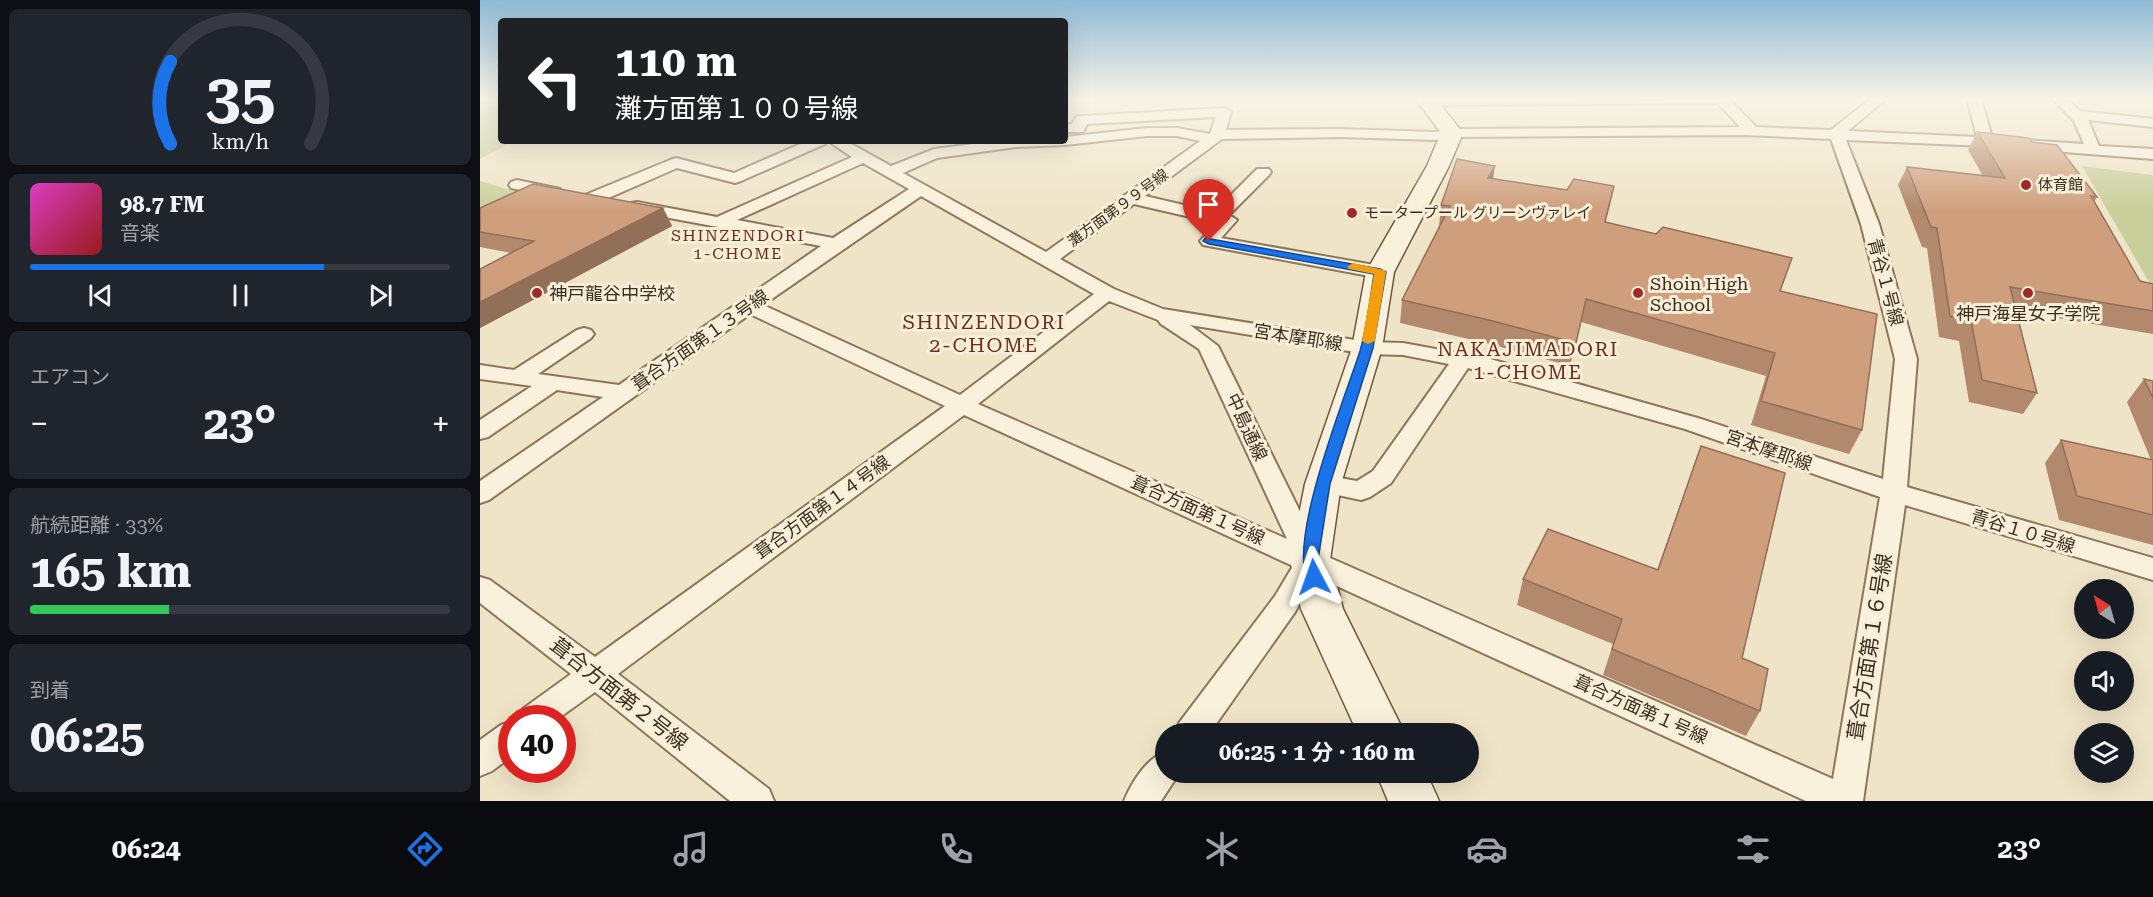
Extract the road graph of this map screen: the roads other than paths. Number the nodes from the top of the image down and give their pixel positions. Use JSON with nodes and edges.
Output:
{"nodes":[{"id":1,"x":1116,"y":135,"type":"edge"},
{"id":2,"x":1203,"y":135,"type":"edge"},
{"id":3,"x":1266,"y":135,"type":"edge"},
{"id":4,"x":1415,"y":135,"type":"edge"},
{"id":5,"x":1439,"y":135,"type":"edge"},
{"id":6,"x":1451,"y":135,"type":"edge"},
{"id":7,"x":1837,"y":135,"type":"edge"},
{"id":8,"x":1862,"y":135,"type":"edge"},
{"id":9,"x":1984,"y":135,"type":"edge"},
{"id":10,"x":2086,"y":135,"type":"edge"},
{"id":11,"x":1215,"y":137,"type":"junction"},
{"id":12,"x":1068,"y":141,"type":"edge"},
{"id":13,"x":1986,"y":142,"type":"junction"},
{"id":14,"x":813,"y":144,"type":"edge"},
{"id":15,"x":840,"y":144,"type":"edge"},
{"id":16,"x":1008,"y":144,"type":"edge"},
{"id":17,"x":2093,"y":149,"type":"junction"},
{"id":18,"x":2153,"y":153,"type":"edge"},
{"id":19,"x":864,"y":157,"type":"junction"},
{"id":20,"x":891,"y":172,"type":"junction"},
{"id":21,"x":1263,"y":172,"type":"dead end"},
{"id":22,"x":517,"y":185,"type":"dead end"},
{"id":23,"x":921,"y":189,"type":"junction"},
{"id":24,"x":1131,"y":198,"type":"junction"},
{"id":25,"x":591,"y":199,"type":"junction"},
{"id":26,"x":1217,"y":218,"type":"junction"},
{"id":27,"x":720,"y":222,"type":"junction"},
{"id":28,"x":836,"y":243,"type":"junction"},
{"id":29,"x":1047,"y":259,"type":"junction"},
{"id":30,"x":1380,"y":272,"type":"junction"},
{"id":31,"x":1107,"y":293,"type":"junction"},
{"id":32,"x":749,"y":306,"type":"junction"},
{"id":33,"x":1159,"y":314,"type":"junction"},
{"id":34,"x":584,"y":334,"type":"dead end"},
{"id":35,"x":1367,"y":348,"type":"junction"},
{"id":36,"x":1462,"y":361,"type":"junction"},
{"id":37,"x":480,"y":372,"type":"edge"},
{"id":38,"x":517,"y":378,"type":"junction"},
{"id":39,"x":554,"y":383,"type":"junction"},
{"id":40,"x":624,"y":393,"type":"junction"},
{"id":41,"x":962,"y":405,"type":"junction"},
{"id":42,"x":480,"y":431,"type":"edge"},
{"id":43,"x":1323,"y":484,"type":"junction"},
{"id":44,"x":1893,"y":492,"type":"junction"},
{"id":45,"x":480,"y":494,"type":"edge"},
{"id":46,"x":1310,"y":560,"type":"junction"},
{"id":47,"x":2153,"y":569,"type":"edge"},
{"id":48,"x":480,"y":588,"type":"edge"},
{"id":49,"x":595,"y":674,"type":"junction"},
{"id":50,"x":553,"y":705,"type":"edge"},
{"id":51,"x":1198,"y":723,"type":"edge"},
{"id":52,"x":1377,"y":723,"type":"edge"},
{"id":53,"x":498,"y":746,"type":"edge"},
{"id":54,"x":480,"y":760,"type":"edge"},
{"id":55,"x":1155,"y":782,"type":"edge"},
{"id":56,"x":1405,"y":783,"type":"edge"},
{"id":57,"x":757,"y":801,"type":"edge"},
{"id":58,"x":1141,"y":801,"type":"edge"},
{"id":59,"x":1414,"y":801,"type":"edge"},
{"id":60,"x":1845,"y":801,"type":"edge"}],
"edges":[{"from":1,"to":12,"type":"street"},
{"from":2,"to":11,"type":"street"},
{"from":3,"to":11,"type":"street"},
{"from":4,"to":5,"type":"street"},
{"from":6,"to":30,"type":"street"},
{"from":7,"to":44,"type":"street","name":"青谷１号線"},
{"from":8,"to":13,"type":"street"},
{"from":9,"to":13,"type":"street"},
{"from":10,"to":17,"type":"street"},
{"from":11,"to":24,"type":"street","name":"灘方面第９９号線"},
{"from":13,"to":17,"type":"street"},
{"from":14,"to":25,"type":"street"},
{"from":15,"to":19,"type":"street","name":"宮本摩耶線"},
{"from":16,"to":20,"type":"street"},
{"from":17,"to":18,"type":"street"},
{"from":19,"to":20,"type":"street","name":"宮本摩耶線"},
{"from":19,"to":27,"type":"street"},
{"from":20,"to":23,"type":"street","name":"宮本摩耶線"},
{"from":21,"to":26,"type":"street"},
{"from":22,"to":25,"type":"street"},
{"from":23,"to":28,"type":"street","name":"葺合方面第１３号線"},
{"from":23,"to":29,"type":"street","name":"宮本摩耶線"},
{"from":24,"to":26,"type":"street"},
{"from":24,"to":29,"type":"street","name":"灘方面第９９号線"},
{"from":25,"to":27,"type":"street"},
{"from":26,"to":30,"type":"street"},
{"from":27,"to":28,"type":"street"},
{"from":28,"to":32,"type":"street","name":"葺合方面第１３号線"},
{"from":29,"to":31,"type":"street","name":"宮本摩耶線"},
{"from":30,"to":35,"type":"street"},
{"from":31,"to":33,"type":"street","name":"宮本摩耶線"},
{"from":31,"to":41,"type":"street","name":"葺合方面第１４号線"},
{"from":32,"to":40,"type":"street","name":"葺合方面第１３号線"},
{"from":32,"to":41,"type":"street","name":"葺合方面第１号線"},
{"from":33,"to":35,"type":"street","name":"宮本摩耶線"},
{"from":33,"to":46,"type":"street","name":"中島通線"},
{"from":34,"to":38,"type":"street"},
{"from":35,"to":36,"type":"street","name":"宮本摩耶線"},
{"from":35,"to":43,"type":"street"},
{"from":36,"to":43,"type":"street"},
{"from":36,"to":44,"type":"street","name":"宮本摩耶線"},
{"from":37,"to":38,"type":"street"},
{"from":38,"to":39,"type":"street"},
{"from":39,"to":40,"type":"street"},
{"from":39,"to":42,"type":"street"},
{"from":40,"to":45,"type":"street","name":"葺合方面第１３号線"},
{"from":41,"to":46,"type":"street","name":"葺合方面第１号線"},
{"from":41,"to":49,"type":"street","name":"葺合方面第１４号線"},
{"from":43,"to":46,"type":"street"},
{"from":44,"to":47,"type":"street","name":"青谷１０号線"},
{"from":44,"to":60,"type":"street","name":"葺合方面第１６号線"},
{"from":46,"to":51,"type":"street"},
{"from":46,"to":52,"type":"street"},
{"from":46,"to":60,"type":"street","name":"葺合方面第１号線"},
{"from":48,"to":49,"type":"street","name":"葺合方面第２号線"},
{"from":49,"to":50,"type":"street","name":"葺合方面第１４号線"},
{"from":49,"to":57,"type":"street","name":"葺合方面第２号線"},
{"from":53,"to":54,"type":"street"},
{"from":55,"to":58,"type":"street"},
{"from":56,"to":59,"type":"street"}]}
